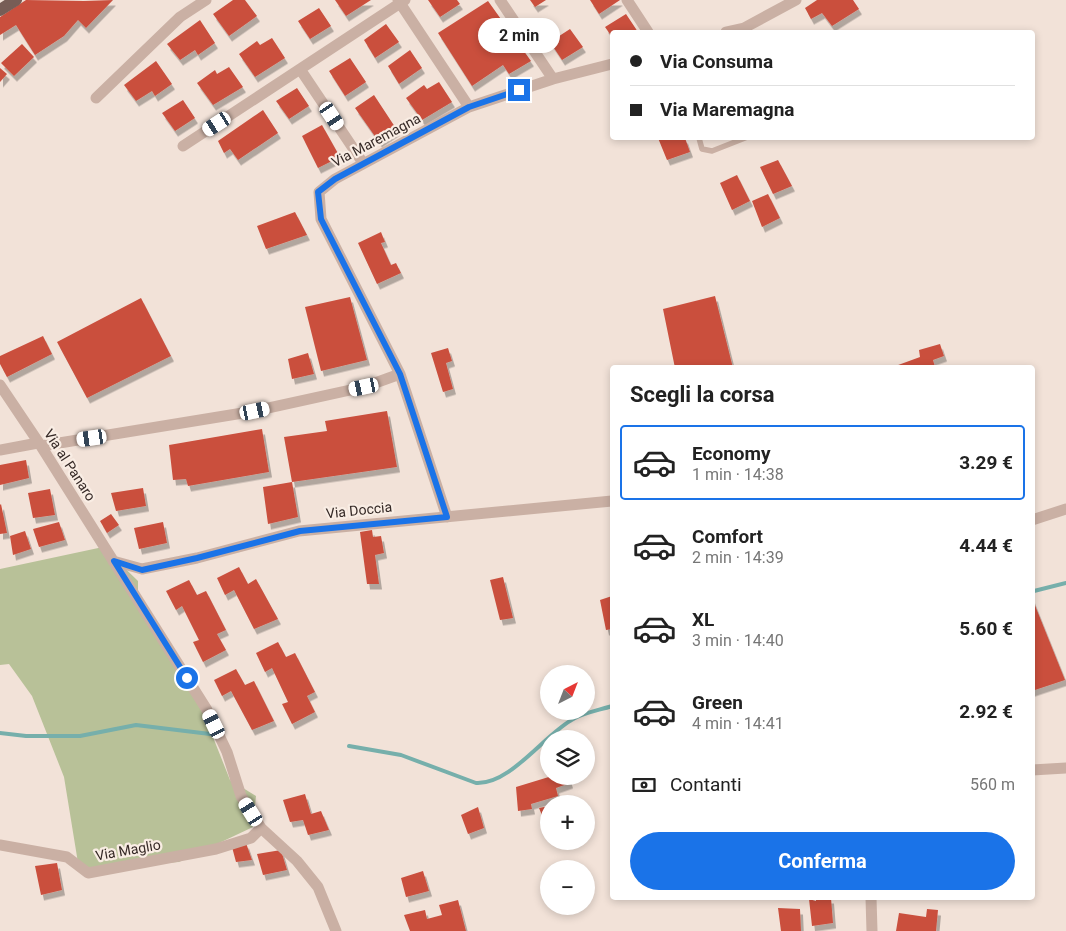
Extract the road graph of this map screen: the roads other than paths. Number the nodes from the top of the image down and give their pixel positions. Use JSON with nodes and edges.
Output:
{"nodes":[{"id":1,"x":16,"y":0,"type":"edge"},
{"id":2,"x":206,"y":0,"type":"edge"},
{"id":3,"x":500,"y":0,"type":"edge"},
{"id":4,"x":627,"y":0,"type":"edge"},
{"id":5,"x":796,"y":0,"type":"edge"},
{"id":6,"x":401,"y":1,"type":"edge"},
{"id":7,"x":0,"y":10,"type":"edge"},
{"id":8,"x":647,"y":30,"type":"edge"},
{"id":9,"x":735,"y":30,"type":"edge"},
{"id":10,"x":610,"y":65,"type":"edge"},
{"id":11,"x":300,"y":69,"type":"junction"},
{"id":12,"x":553,"y":79,"type":"junction"},
{"id":13,"x":96,"y":98,"type":"dead end"},
{"id":14,"x":469,"y":107,"type":"junction"},
{"id":15,"x":700,"y":140,"type":"edge"},
{"id":16,"x":740,"y":140,"type":"edge"},
{"id":17,"x":184,"y":146,"type":"dead end"},
{"id":18,"x":363,"y":163,"type":"junction"},
{"id":19,"x":400,"y":374,"type":"junction"},
{"id":20,"x":0,"y":385,"type":"edge"},
{"id":21,"x":40,"y":444,"type":"junction"},
{"id":22,"x":0,"y":450,"type":"edge"},
{"id":23,"x":610,"y":500,"type":"edge"},
{"id":24,"x":1066,"y":509,"type":"edge"},
{"id":25,"x":447,"y":517,"type":"junction"},
{"id":26,"x":1035,"y":519,"type":"edge"},
{"id":27,"x":114,"y":561,"type":"junction"},
{"id":28,"x":1066,"y":768,"type":"edge"},
{"id":29,"x":1035,"y":770,"type":"edge"},
{"id":30,"x":261,"y":828,"type":"junction"},
{"id":31,"x":0,"y":845,"type":"edge"},
{"id":32,"x":871,"y":900,"type":"edge"},
{"id":33,"x":336,"y":931,"type":"edge"},
{"id":34,"x":872,"y":931,"type":"edge"}],
"edges":[{"from":1,"to":7,"type":"main road"},
{"from":2,"to":13,"type":"street"},
{"from":3,"to":12,"type":"street"},
{"from":4,"to":8,"type":"street"},
{"from":5,"to":9,"type":"street"},
{"from":6,"to":11,"type":"street"},
{"from":6,"to":14,"type":"street"},
{"from":10,"to":12,"type":"street","name":"Via Maremagna"},
{"from":11,"to":17,"type":"street"},
{"from":11,"to":18,"type":"street"},
{"from":12,"to":14,"type":"street","name":"Via Maremagna"},
{"from":14,"to":18,"type":"street","name":"Via Maremagna"},
{"from":15,"to":16,"type":"lane"},
{"from":18,"to":19,"type":"street","name":"Via Maremagna"},
{"from":19,"to":21,"type":"street"},
{"from":19,"to":25,"type":"street","name":"Via Maremagna"},
{"from":20,"to":21,"type":"street","name":"Via al Panaro"},
{"from":21,"to":22,"type":"street"},
{"from":21,"to":27,"type":"street","name":"Via al Panaro"},
{"from":23,"to":25,"type":"street","name":"Via Doccia"},
{"from":24,"to":26,"type":"street"},
{"from":25,"to":27,"type":"street","name":"Via Doccia"},
{"from":27,"to":30,"type":"street","name":"Via al Panaro"},
{"from":28,"to":29,"type":"street"},
{"from":30,"to":31,"type":"street","name":"Via Maglio"},
{"from":30,"to":33,"type":"street","name":"Via al Panaro"},
{"from":32,"to":34,"type":"street"}]}
